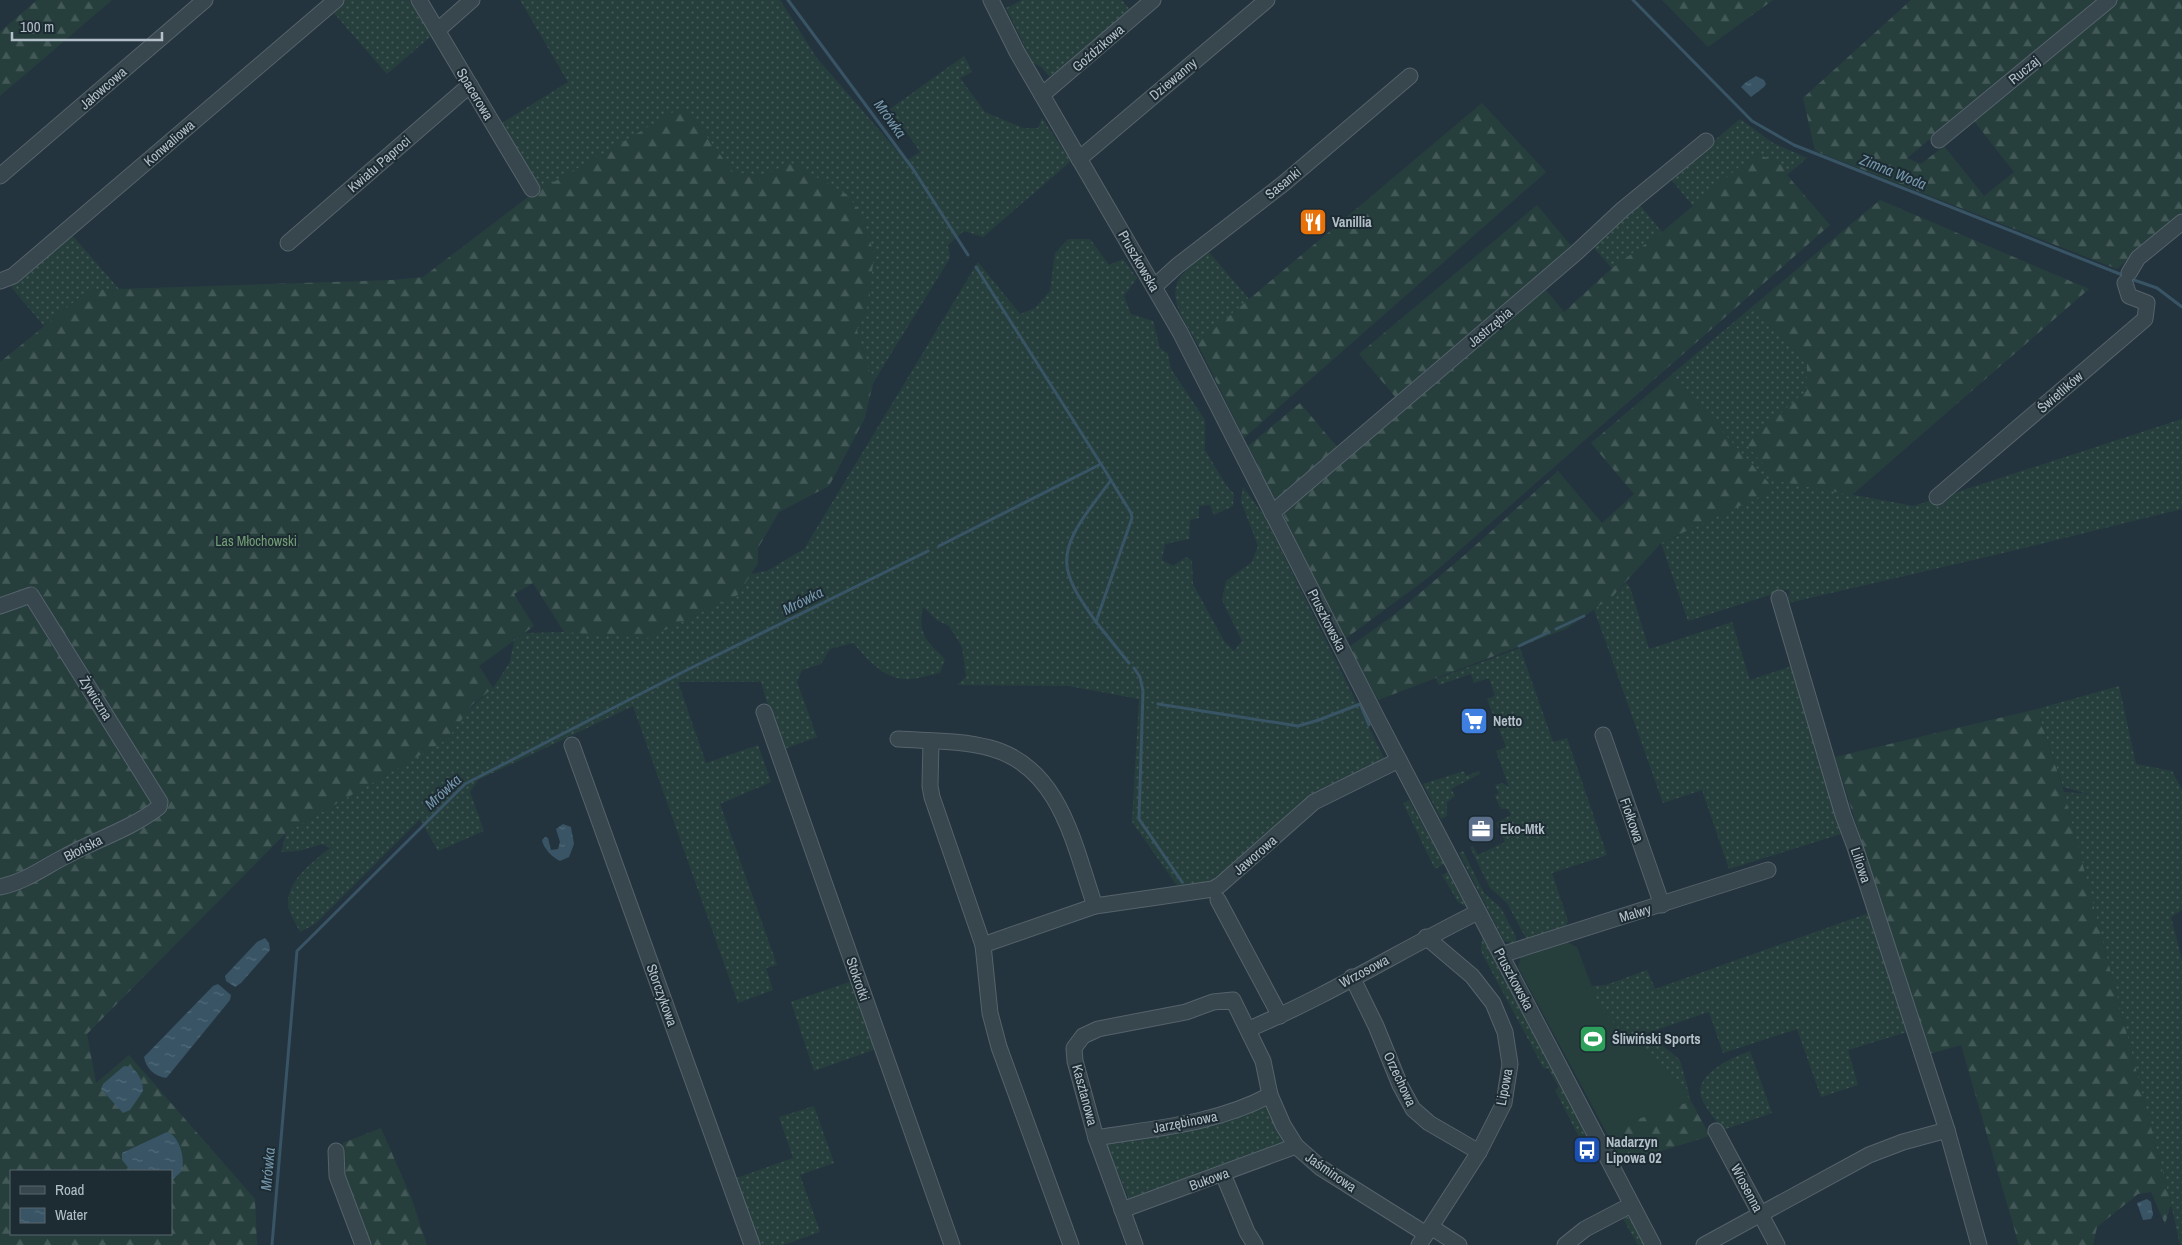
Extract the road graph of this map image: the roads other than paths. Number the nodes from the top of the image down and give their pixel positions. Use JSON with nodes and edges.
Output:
{"nodes":[{"id":1,"x":205,"y":0,"type":"edge"},
{"id":2,"x":336,"y":0,"type":"edge"},
{"id":3,"x":419,"y":0,"type":"edge"},
{"id":4,"x":472,"y":0,"type":"edge"},
{"id":5,"x":992,"y":0,"type":"edge"},
{"id":6,"x":1154,"y":0,"type":"edge"},
{"id":7,"x":1267,"y":0,"type":"edge"},
{"id":8,"x":2109,"y":0,"type":"edge"},
{"id":9,"x":438,"y":30,"type":"junction"},
{"id":10,"x":1410,"y":76,"type":"dead end"},
{"id":11,"x":470,"y":85,"type":"junction"},
{"id":12,"x":1042,"y":95,"type":"junction"},
{"id":13,"x":1939,"y":140,"type":"dead end"},
{"id":14,"x":1706,"y":141,"type":"dead end"},
{"id":15,"x":1080,"y":159,"type":"junction"},
{"id":16,"x":0,"y":176,"type":"edge"},
{"id":17,"x":532,"y":189,"type":"dead end"},
{"id":18,"x":2182,"y":222,"type":"edge"},
{"id":19,"x":288,"y":242,"type":"dead end"},
{"id":20,"x":0,"y":281,"type":"edge"},
{"id":21,"x":1154,"y":287,"type":"junction"},
{"id":22,"x":1937,"y":497,"type":"dead end"},
{"id":23,"x":1272,"y":512,"type":"junction"},
{"id":24,"x":1779,"y":598,"type":"dead end"},
{"id":25,"x":0,"y":606,"type":"edge"},
{"id":26,"x":764,"y":712,"type":"dead end"},
{"id":27,"x":1603,"y":735,"type":"dead end"},
{"id":28,"x":898,"y":739,"type":"dead end"},
{"id":29,"x":931,"y":741,"type":"junction"},
{"id":30,"x":572,"y":745,"type":"dead end"},
{"id":31,"x":1400,"y":760,"type":"junction"},
{"id":32,"x":160,"y":802,"type":"joint"},
{"id":33,"x":1768,"y":870,"type":"dead end"},
{"id":34,"x":0,"y":887,"type":"edge"},
{"id":35,"x":1218,"y":900,"type":"dead end"},
{"id":36,"x":1662,"y":905,"type":"junction"},
{"id":37,"x":1095,"y":906,"type":"junction"},
{"id":38,"x":1478,"y":912,"type":"junction"},
{"id":39,"x":1426,"y":938,"type":"junction"},
{"id":40,"x":983,"y":945,"type":"junction"},
{"id":41,"x":1501,"y":956,"type":"junction"},
{"id":42,"x":1352,"y":977,"type":"junction"},
{"id":43,"x":1233,"y":1000,"type":"joint"},
{"id":44,"x":1280,"y":1016,"type":"junction"},
{"id":45,"x":1249,"y":1029,"type":"junction"},
{"id":46,"x":1270,"y":1095,"type":"junction"},
{"id":47,"x":1947,"y":1130,"type":"junction"},
{"id":48,"x":1716,"y":1131,"type":"dead end"},
{"id":49,"x":1096,"y":1138,"type":"junction"},
{"id":50,"x":1296,"y":1146,"type":"junction"},
{"id":51,"x":336,"y":1151,"type":"dead end"},
{"id":52,"x":1479,"y":1152,"type":"junction"},
{"id":53,"x":1223,"y":1174,"type":"junction"},
{"id":54,"x":1632,"y":1205,"type":"junction"},
{"id":55,"x":1122,"y":1210,"type":"junction"},
{"id":56,"x":1761,"y":1214,"type":"junction"},
{"id":57,"x":1425,"y":1235,"type":"edge"},
{"id":58,"x":363,"y":1245,"type":"edge"},
{"id":59,"x":752,"y":1245,"type":"edge"},
{"id":60,"x":952,"y":1245,"type":"edge"},
{"id":61,"x":1071,"y":1245,"type":"edge"},
{"id":62,"x":1135,"y":1245,"type":"edge"},
{"id":63,"x":1255,"y":1245,"type":"edge"},
{"id":64,"x":1459,"y":1245,"type":"edge"},
{"id":65,"x":1565,"y":1245,"type":"edge"},
{"id":66,"x":1653,"y":1245,"type":"edge"},
{"id":67,"x":1704,"y":1245,"type":"edge"},
{"id":68,"x":1777,"y":1245,"type":"edge"},
{"id":69,"x":1978,"y":1245,"type":"edge"}],
"edges":[{"from":1,"to":16,"type":"street","name":"Jałowcowa"},
{"from":2,"to":20,"type":"street","name":"Konwaliowa"},
{"from":3,"to":9,"type":"street","name":"Spacerowa"},
{"from":4,"to":9,"type":"street"},
{"from":5,"to":12,"type":"street","name":"Pruszkowska"},
{"from":6,"to":12,"type":"street","name":"Goździkowa"},
{"from":7,"to":15,"type":"street","name":"Dziewanny"},
{"from":8,"to":13,"type":"street","name":"Ruczaj"},
{"from":9,"to":11,"type":"street","name":"Spacerowa"},
{"from":10,"to":21,"type":"street","name":"Sasanki"},
{"from":11,"to":17,"type":"street","name":"Spacerowa"},
{"from":11,"to":19,"type":"street","name":"Kwiatu Paproci"},
{"from":12,"to":15,"type":"street","name":"Pruszkowska"},
{"from":14,"to":23,"type":"street","name":"Jastrzębia"},
{"from":15,"to":21,"type":"street","name":"Pruszkowska"},
{"from":18,"to":22,"type":"street","name":"Świetlików"},
{"from":21,"to":23,"type":"street","name":"Pruszkowska"},
{"from":23,"to":31,"type":"street","name":"Pruszkowska"},
{"from":24,"to":47,"type":"street","name":"Liliowa"},
{"from":25,"to":32,"type":"street","name":"Żywiczna"},
{"from":26,"to":60,"type":"street","name":"Stokrotki"},
{"from":27,"to":36,"type":"street","name":"Fiołkowa"},
{"from":28,"to":29,"type":"street"},
{"from":29,"to":37,"type":"street"},
{"from":29,"to":40,"type":"street"},
{"from":30,"to":59,"type":"street","name":"Storczykowa"},
{"from":31,"to":37,"type":"street","name":"Jaworowa"},
{"from":31,"to":38,"type":"street","name":"Pruszkowska"},
{"from":32,"to":34,"type":"street","name":"Błońska"},
{"from":33,"to":36,"type":"street","name":"Malwy"},
{"from":35,"to":44,"type":"street"},
{"from":36,"to":41,"type":"street","name":"Malwy"},
{"from":37,"to":40,"type":"street","name":"Jaworowa"},
{"from":38,"to":39,"type":"street","name":"Wrzosowa"},
{"from":38,"to":41,"type":"street","name":"Pruszkowska"},
{"from":39,"to":42,"type":"street","name":"Wrzosowa"},
{"from":39,"to":52,"type":"street","name":"Lipowa"},
{"from":40,"to":61,"type":"street"},
{"from":41,"to":54,"type":"street","name":"Pruszkowska"},
{"from":42,"to":44,"type":"street","name":"Wrzosowa"},
{"from":42,"to":52,"type":"street","name":"Orzechowa"},
{"from":43,"to":45,"type":"street","name":"Jaśminowa"},
{"from":43,"to":49,"type":"street","name":"Kasztanowa"},
{"from":44,"to":45,"type":"street","name":"Wrzosowa"},
{"from":45,"to":46,"type":"street","name":"Jaśminowa"},
{"from":46,"to":49,"type":"street","name":"Jarzębinowa"},
{"from":46,"to":50,"type":"street","name":"Jaśminowa"},
{"from":47,"to":56,"type":"street"},
{"from":47,"to":69,"type":"street","name":"Liliowa"},
{"from":48,"to":56,"type":"street","name":"Wiosenna"},
{"from":49,"to":55,"type":"street","name":"Kasztanowa"},
{"from":50,"to":53,"type":"street","name":"Bukowa"},
{"from":50,"to":57,"type":"street","name":"Jaśminowa"},
{"from":51,"to":58,"type":"street"},
{"from":52,"to":57,"type":"street","name":"Lipowa"},
{"from":53,"to":55,"type":"street","name":"Bukowa"},
{"from":53,"to":63,"type":"street"},
{"from":54,"to":65,"type":"street"},
{"from":54,"to":66,"type":"street","name":"Pruszkowska"},
{"from":55,"to":62,"type":"street","name":"Kasztanowa"},
{"from":56,"to":67,"type":"street"},
{"from":56,"to":68,"type":"street","name":"Wiosenna"},
{"from":57,"to":64,"type":"street","name":"Jaśminowa"}]}
